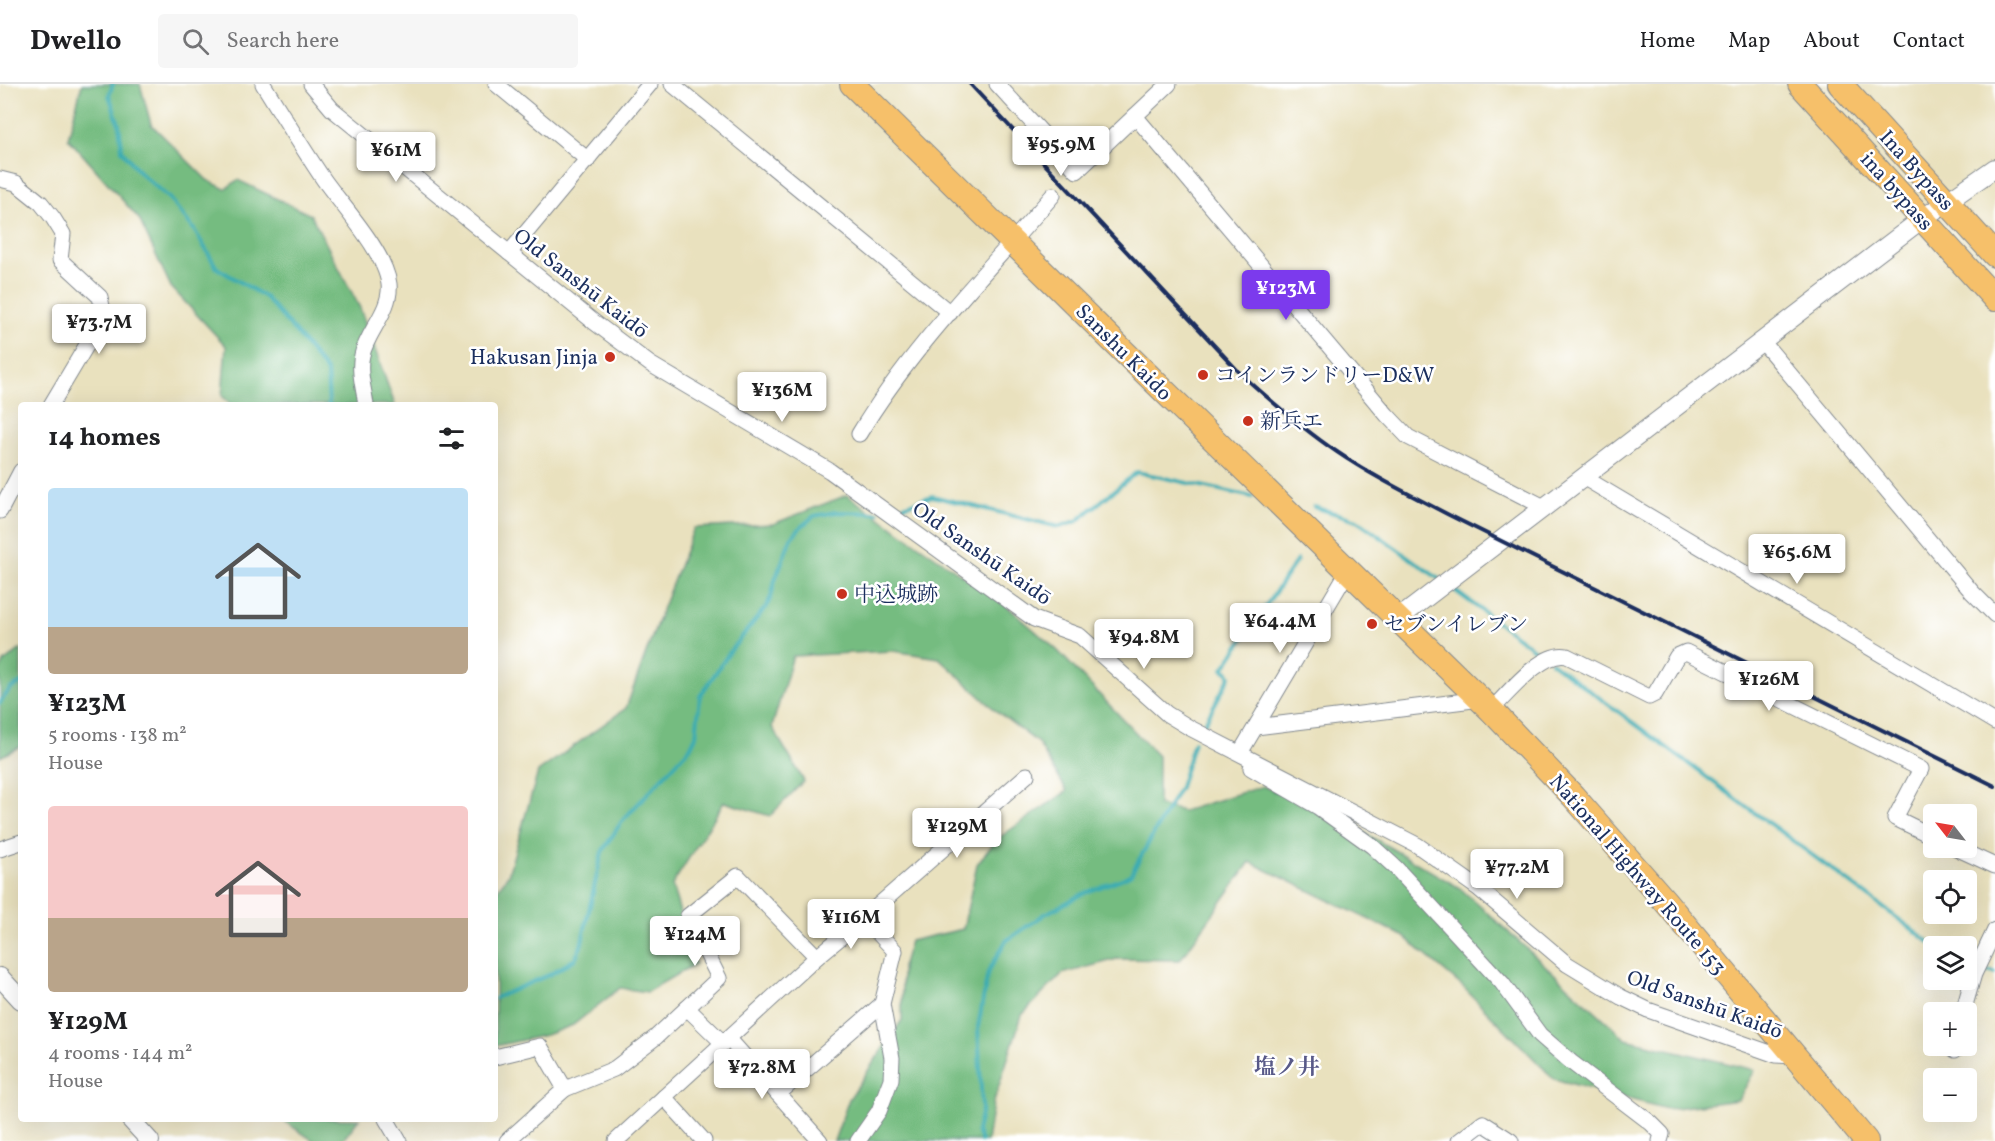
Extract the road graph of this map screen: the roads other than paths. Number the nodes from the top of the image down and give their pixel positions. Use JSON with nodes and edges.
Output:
{"nodes":[{"id":1,"x":263,"y":84,"type":"edge"},
{"id":2,"x":311,"y":84,"type":"edge"},
{"id":3,"x":496,"y":84,"type":"edge"},
{"id":4,"x":650,"y":84,"type":"edge"},
{"id":5,"x":672,"y":84,"type":"edge"},
{"id":6,"x":852,"y":84,"type":"edge"},
{"id":7,"x":998,"y":84,"type":"edge"},
{"id":8,"x":1169,"y":84,"type":"edge"},
{"id":9,"x":1800,"y":84,"type":"edge"},
{"id":10,"x":1840,"y":84,"type":"edge"},
{"id":11,"x":1135,"y":116,"type":"junction"},
{"id":12,"x":588,"y":160,"type":"junction"},
{"id":13,"x":1995,"y":168,"type":"edge"},
{"id":14,"x":0,"y":179,"type":"edge"},
{"id":15,"x":1053,"y":195,"type":"dead end"},
{"id":16,"x":1946,"y":201,"type":"junction"},
{"id":17,"x":1922,"y":219,"type":"junction"},
{"id":18,"x":1013,"y":242,"type":"junction"},
{"id":19,"x":509,"y":253,"type":"junction"},
{"id":20,"x":1995,"y":255,"type":"edge"},
{"id":21,"x":1995,"y":299,"type":"edge"},
{"id":22,"x":950,"y":313,"type":"junction"},
{"id":23,"x":1762,"y":341,"type":"junction"},
{"id":24,"x":53,"y":402,"type":"edge"},
{"id":25,"x":366,"y":402,"type":"edge"},
{"id":26,"x":860,"y":434,"type":"dead end"},
{"id":27,"x":18,"y":477,"type":"edge"},
{"id":28,"x":1583,"y":477,"type":"junction"},
{"id":29,"x":1544,"y":507,"type":"junction"},
{"id":30,"x":0,"y":511,"type":"edge"},
{"id":31,"x":1348,"y":572,"type":"junction"},
{"id":32,"x":1995,"y":615,"type":"edge"},
{"id":33,"x":1398,"y":619,"type":"junction"},
{"id":34,"x":1486,"y":704,"type":"junction"},
{"id":35,"x":1995,"y":722,"type":"edge"},
{"id":36,"x":1256,"y":727,"type":"junction"},
{"id":37,"x":1240,"y":753,"type":"junction"},
{"id":38,"x":1027,"y":775,"type":"dead end"},
{"id":39,"x":1923,"y":832,"type":"edge"},
{"id":40,"x":18,"y":843,"type":"edge"},
{"id":41,"x":0,"y":849,"type":"edge"},
{"id":42,"x":1977,"y":858,"type":"edge"},
{"id":43,"x":1995,"y":866,"type":"edge"},
{"id":44,"x":864,"y":918,"type":"junction"},
{"id":45,"x":1995,"y":930,"type":"edge"},
{"id":46,"x":817,"y":957,"type":"junction"},
{"id":47,"x":0,"y":977,"type":"edge"},
{"id":48,"x":18,"y":997,"type":"edge"},
{"id":49,"x":1966,"y":1002,"type":"edge"},
{"id":50,"x":882,"y":1004,"type":"junction"},
{"id":51,"x":687,"y":1008,"type":"junction"},
{"id":52,"x":726,"y":1040,"type":"junction"},
{"id":53,"x":498,"y":1056,"type":"edge"},
{"id":54,"x":1793,"y":1056,"type":"junction"},
{"id":55,"x":565,"y":1089,"type":"junction"},
{"id":56,"x":778,"y":1094,"type":"junction"},
{"id":57,"x":663,"y":1097,"type":"junction"},
{"id":58,"x":133,"y":1122,"type":"edge"},
{"id":59,"x":388,"y":1122,"type":"edge"},
{"id":60,"x":150,"y":1141,"type":"edge"},
{"id":61,"x":399,"y":1141,"type":"edge"},
{"id":62,"x":507,"y":1141,"type":"edge"},
{"id":63,"x":616,"y":1141,"type":"edge"},
{"id":64,"x":704,"y":1141,"type":"edge"},
{"id":65,"x":820,"y":1141,"type":"edge"},
{"id":66,"x":858,"y":1141,"type":"edge"},
{"id":67,"x":1459,"y":1141,"type":"edge"},
{"id":68,"x":1511,"y":1141,"type":"edge"},
{"id":69,"x":1660,"y":1141,"type":"edge"},
{"id":70,"x":1866,"y":1141,"type":"edge"}],
"edges":[{"from":1,"to":25,"type":"street"},
{"from":2,"to":19,"type":"street","name":"Old Sanshū Kaidō"},
{"from":3,"to":12,"type":"street"},
{"from":4,"to":12,"type":"street"},
{"from":5,"to":22,"type":"street"},
{"from":6,"to":18,"type":"highway","name":"Sanshu Kaido"},
{"from":7,"to":11,"type":"street"},
{"from":8,"to":11,"type":"street"},
{"from":9,"to":17,"type":"highway","name":"ina bypass"},
{"from":10,"to":16,"type":"highway","name":"Ina Bypass"},
{"from":11,"to":29,"type":"street"},
{"from":12,"to":19,"type":"street"},
{"from":13,"to":16,"type":"street"},
{"from":14,"to":24,"type":"street"},
{"from":15,"to":18,"type":"street"},
{"from":16,"to":17,"type":"street"},
{"from":16,"to":20,"type":"highway","name":"Ina Bypass"},
{"from":17,"to":21,"type":"highway","name":"ina bypass"},
{"from":17,"to":23,"type":"street"},
{"from":18,"to":22,"type":"street"},
{"from":18,"to":31,"type":"highway","name":"Sanshu Kaido"},
{"from":19,"to":37,"type":"street","name":"Old Sanshū Kaidō"},
{"from":22,"to":26,"type":"street"},
{"from":23,"to":28,"type":"street"},
{"from":23,"to":32,"type":"street"},
{"from":27,"to":30,"type":"street"},
{"from":28,"to":29,"type":"street"},
{"from":28,"to":35,"type":"street"},
{"from":29,"to":33,"type":"street"},
{"from":31,"to":33,"type":"highway","name":"Sanshu Kaido"},
{"from":31,"to":36,"type":"street"},
{"from":33,"to":34,"type":"highway","name":"National Highway Route 153"},
{"from":34,"to":36,"type":"street"},
{"from":34,"to":39,"type":"street"},
{"from":34,"to":54,"type":"highway","name":"National Highway Route 153"},
{"from":36,"to":37,"type":"street"},
{"from":37,"to":54,"type":"street","name":"Old Sanshū Kaidō"},
{"from":37,"to":69,"type":"street"},
{"from":38,"to":44,"type":"street"},
{"from":40,"to":41,"type":"street"},
{"from":42,"to":43,"type":"street"},
{"from":44,"to":46,"type":"street"},
{"from":44,"to":50,"type":"street"},
{"from":45,"to":49,"type":"street"},
{"from":46,"to":51,"type":"street"},
{"from":46,"to":52,"type":"street"},
{"from":47,"to":48,"type":"street"},
{"from":50,"to":56,"type":"street"},
{"from":50,"to":66,"type":"street"},
{"from":51,"to":52,"type":"street"},
{"from":51,"to":55,"type":"street"},
{"from":52,"to":56,"type":"street"},
{"from":52,"to":57,"type":"street"},
{"from":53,"to":55,"type":"street"},
{"from":54,"to":70,"type":"highway","name":"National Highway Route 153"},
{"from":55,"to":62,"type":"street"},
{"from":56,"to":65,"type":"street"},
{"from":57,"to":63,"type":"street"},
{"from":57,"to":64,"type":"street"},
{"from":58,"to":60,"type":"street"},
{"from":59,"to":61,"type":"street"},
{"from":67,"to":68,"type":"street"}]}
